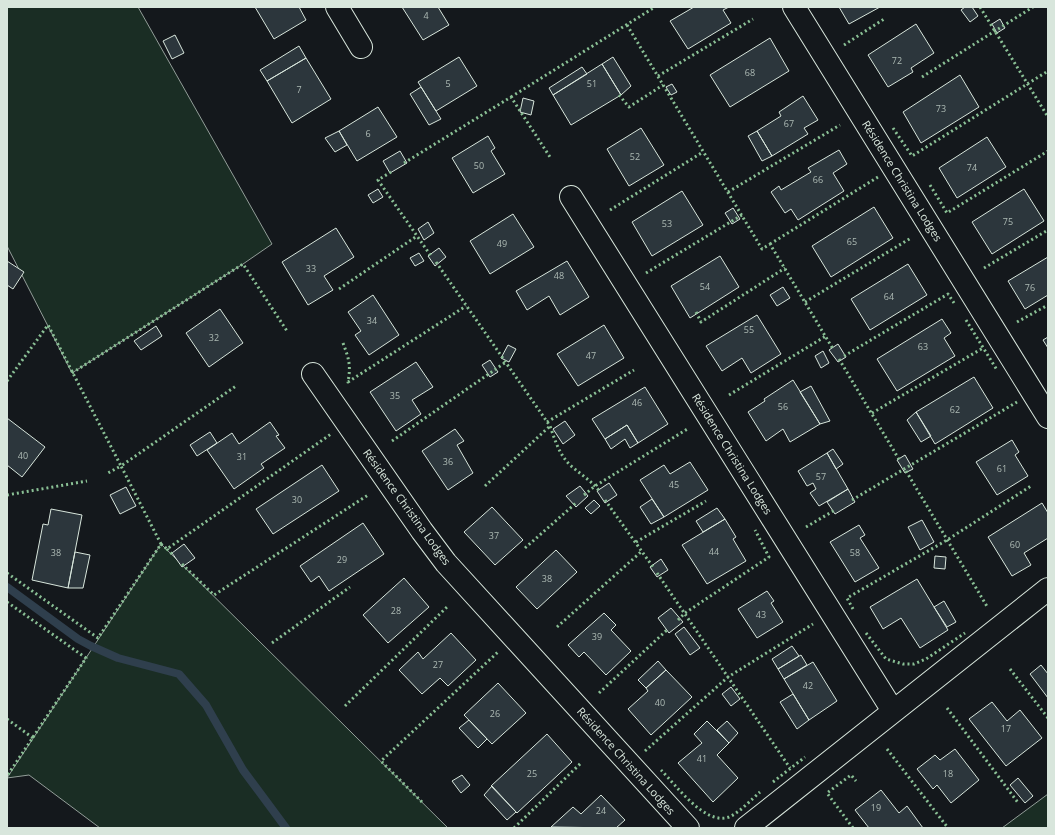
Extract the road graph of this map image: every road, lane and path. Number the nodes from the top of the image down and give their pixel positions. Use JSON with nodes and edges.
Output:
{"nodes":[{"id":1,"x":337,"y":7,"type":"edge"},
{"id":2,"x":794,"y":7,"type":"edge"},
{"id":3,"x":361,"y":47,"type":"dead end"},
{"id":4,"x":571,"y":197,"type":"dead end"},
{"id":5,"x":313,"y":374,"type":"dead end"},
{"id":6,"x":1048,"y":416,"type":"edge"},
{"id":7,"x":1048,"y":589,"type":"edge"},
{"id":8,"x":893,"y":711,"type":"junction"},
{"id":9,"x":688,"y":828,"type":"edge"},
{"id":10,"x":746,"y":828,"type":"edge"}],
"edges":[{"from":1,"to":3,"type":"street"},
{"from":2,"to":6,"type":"street","name":"Résidence Christina Lodges"},
{"from":4,"to":8,"type":"street","name":"Résidence Christina Lodges"},
{"from":5,"to":9,"type":"street","name":"Résidence Christina Lodges"},
{"from":7,"to":8,"type":"street"},
{"from":8,"to":10,"type":"street"}]}
